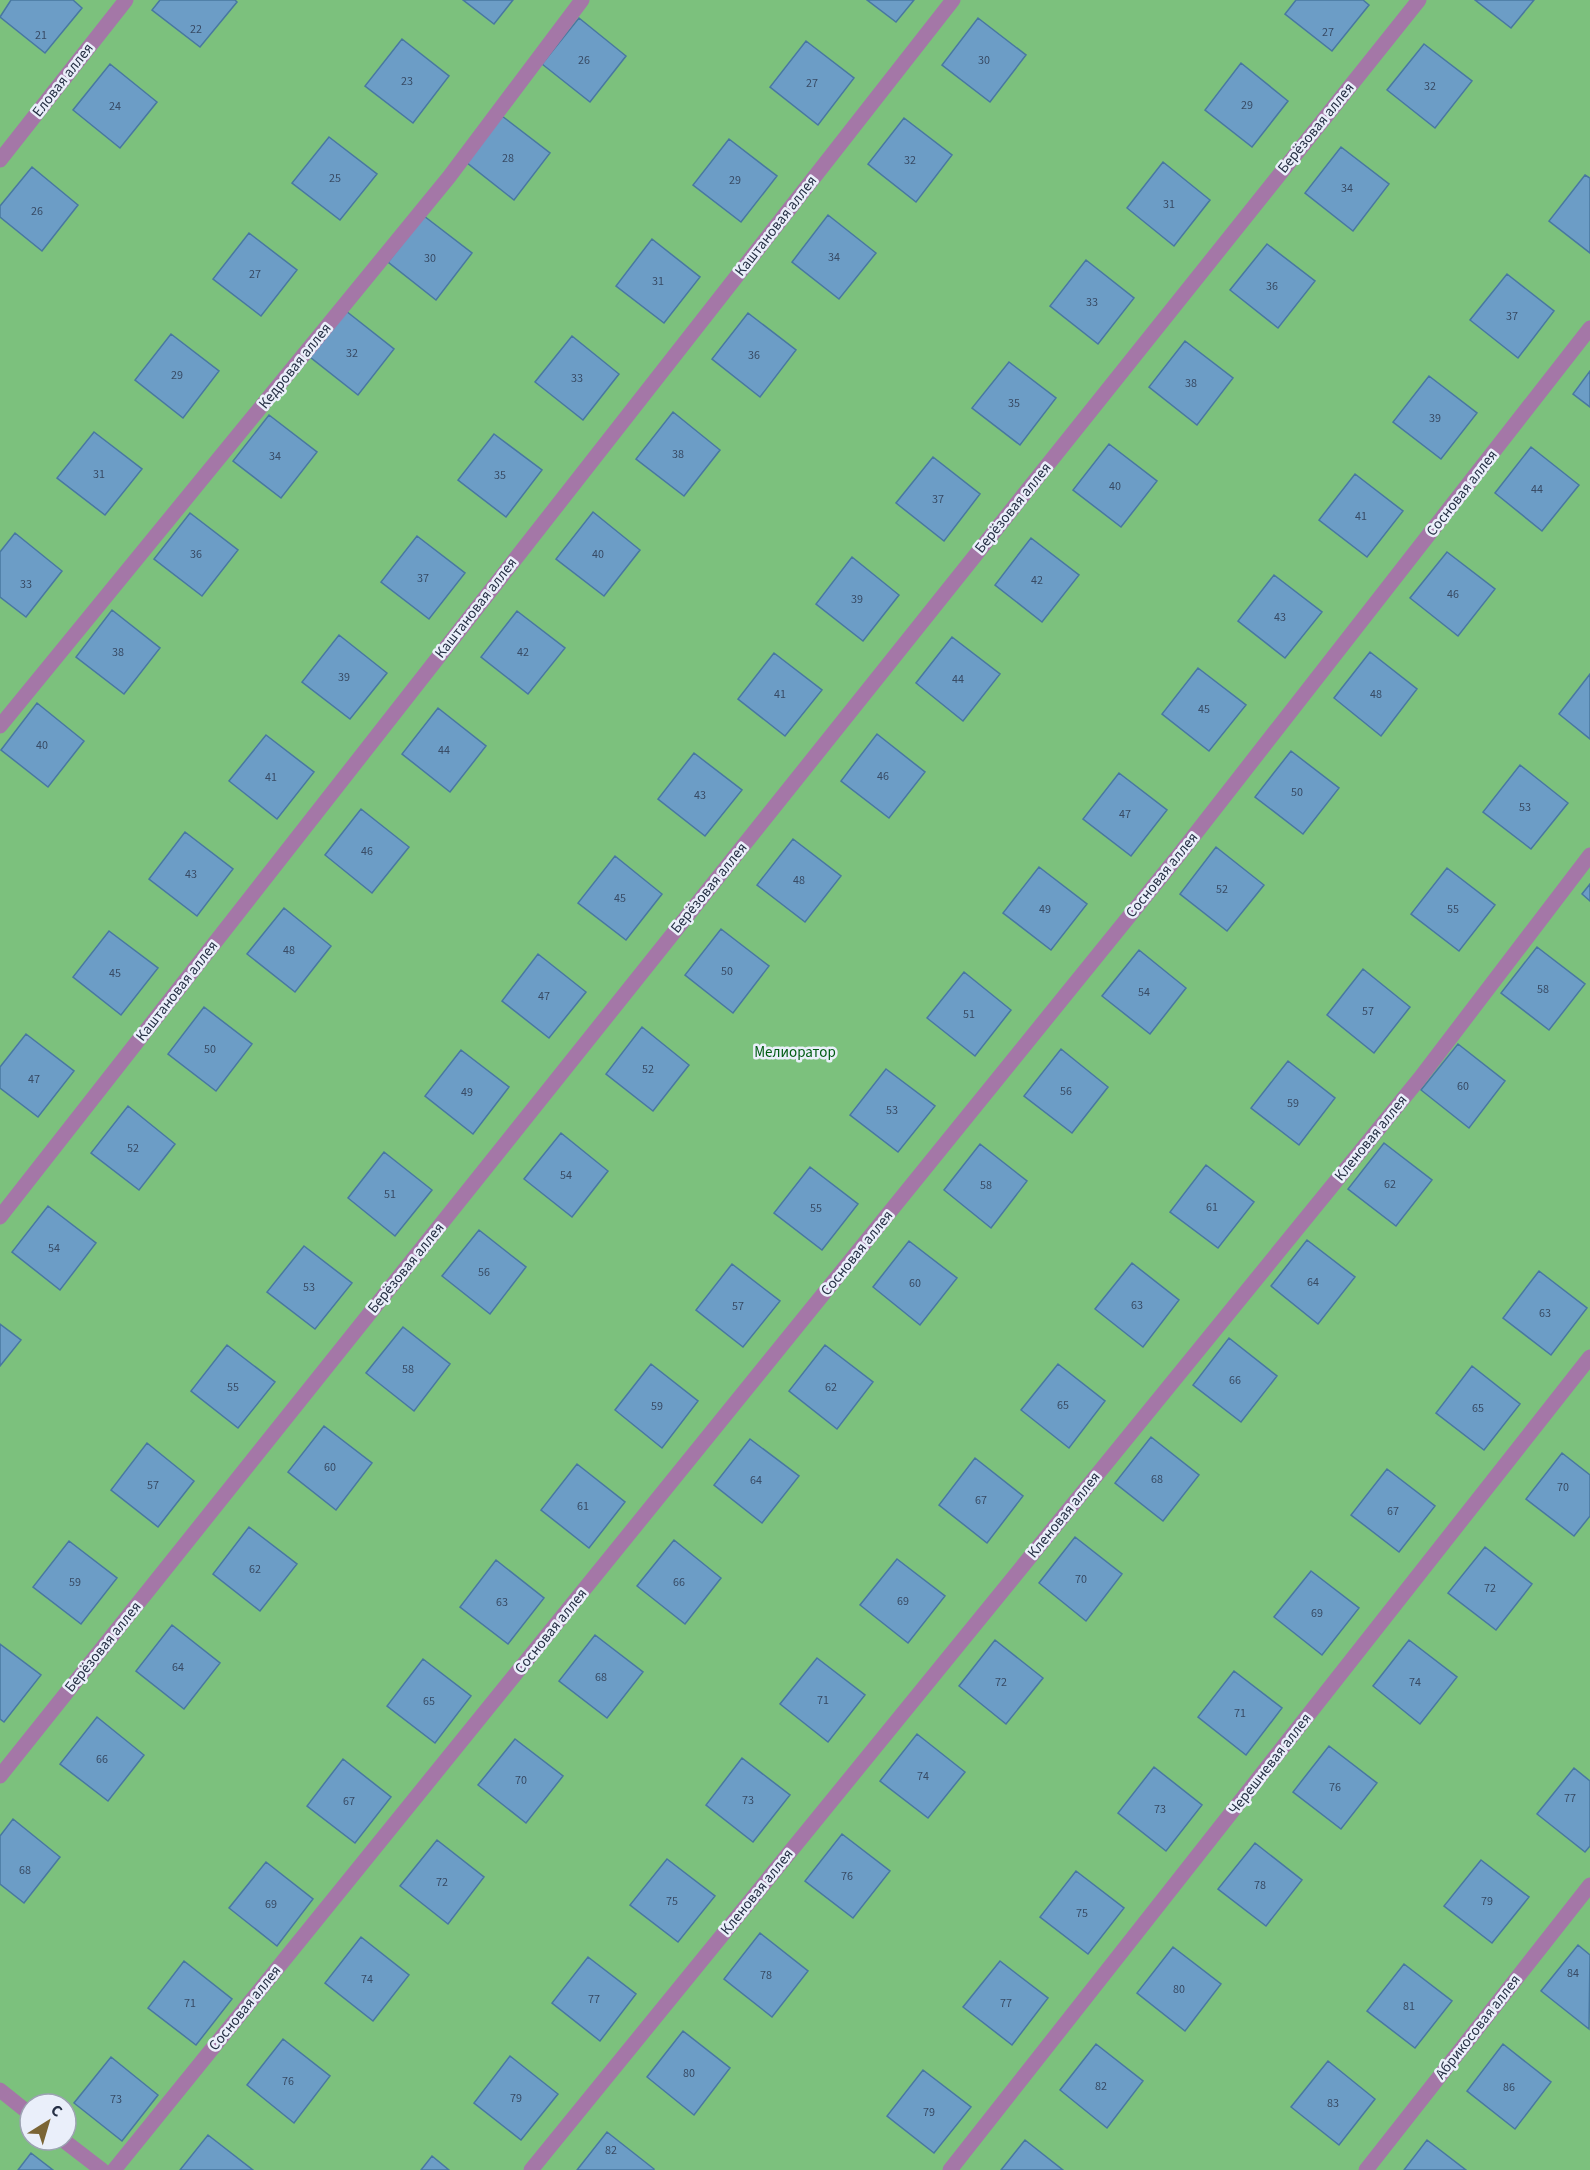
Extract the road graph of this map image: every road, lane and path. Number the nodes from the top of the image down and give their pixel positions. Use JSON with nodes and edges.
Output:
{"nodes":[{"id":1,"x":126,"y":0,"type":"edge"},
{"id":2,"x":582,"y":0,"type":"edge"},
{"id":3,"x":953,"y":0,"type":"edge"},
{"id":4,"x":1419,"y":0,"type":"edge"},
{"id":5,"x":0,"y":160,"type":"edge"},
{"id":6,"x":1590,"y":328,"type":"edge"},
{"id":7,"x":0,"y":726,"type":"edge"},
{"id":8,"x":1590,"y":855,"type":"edge"},
{"id":9,"x":0,"y":1217,"type":"edge"},
{"id":10,"x":1590,"y":1358,"type":"edge"},
{"id":11,"x":0,"y":1776,"type":"edge"},
{"id":12,"x":1590,"y":1885,"type":"edge"},
{"id":13,"x":0,"y":2090,"type":"edge"},
{"id":14,"x":18,"y":2104,"type":"edge"},
{"id":15,"x":78,"y":2152,"type":"edge"},
{"id":16,"x":102,"y":2170,"type":"edge"},
{"id":17,"x":114,"y":2170,"type":"edge"},
{"id":18,"x":531,"y":2170,"type":"edge"},
{"id":19,"x":950,"y":2170,"type":"edge"},
{"id":20,"x":1366,"y":2170,"type":"edge"}],
"edges":[{"from":1,"to":5,"type":"street","name":"Еловая аллея"},
{"from":2,"to":7,"type":"street","name":"Кедровая аллея"},
{"from":3,"to":9,"type":"street","name":"Каштановая аллея"},
{"from":4,"to":11,"type":"street","name":"Берёзовая аллея"},
{"from":6,"to":17,"type":"street","name":"Сосновая аллея"},
{"from":8,"to":18,"type":"street","name":"Кленовая аллея"},
{"from":10,"to":19,"type":"street","name":"Черешневая аллея"},
{"from":12,"to":20,"type":"street","name":"Абрикосовая аллея"},
{"from":13,"to":14,"type":"street"},
{"from":15,"to":16,"type":"street"}]}
